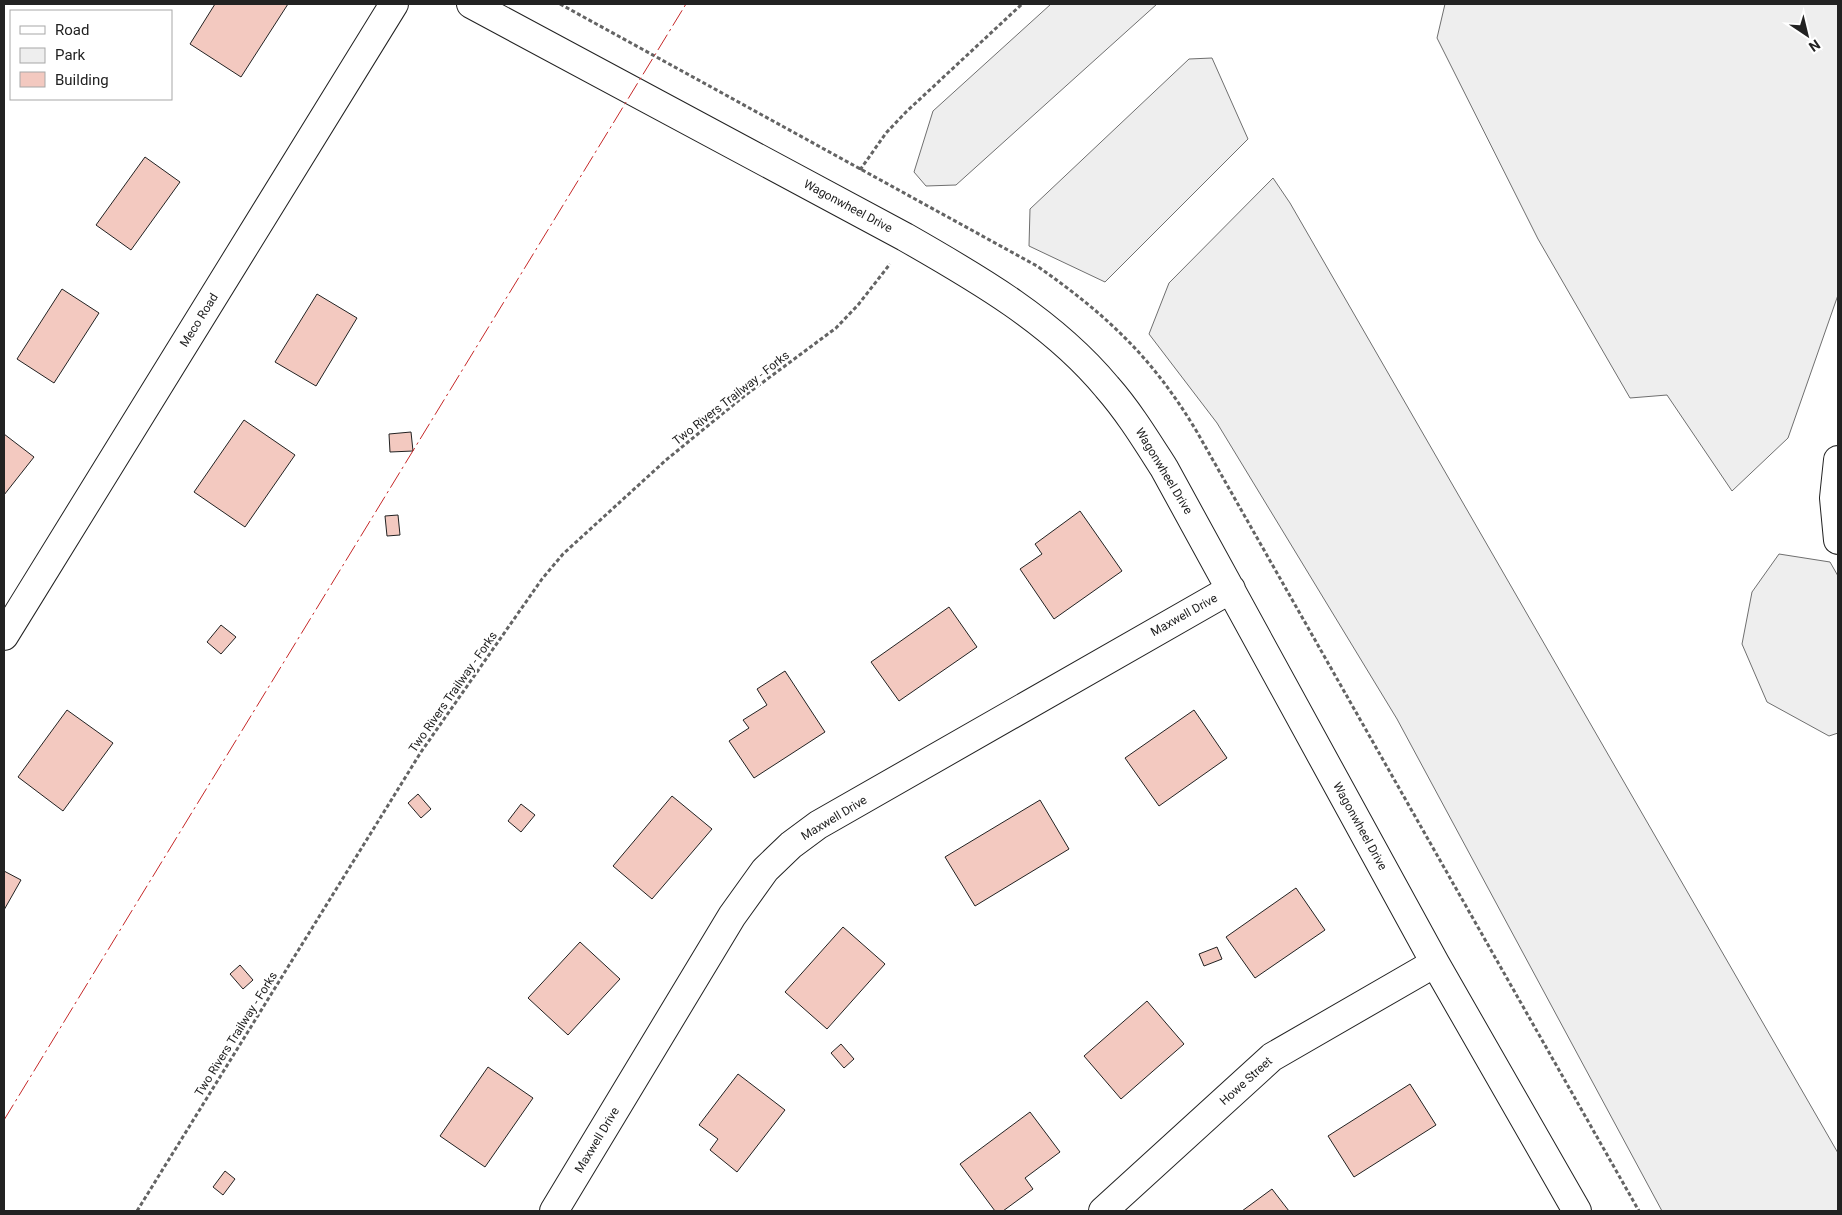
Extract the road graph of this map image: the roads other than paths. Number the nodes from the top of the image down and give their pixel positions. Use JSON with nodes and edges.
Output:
{"nodes":[{"id":1,"x":394,"y":4,"type":"edge"},
{"id":2,"x":471,"y":4,"type":"edge"},
{"id":3,"x":1838,"y":460,"type":"edge"},
{"id":4,"x":1838,"y":540,"type":"edge"},
{"id":5,"x":1231,"y":589,"type":"junction"},
{"id":6,"x":4,"y":636,"type":"edge"},
{"id":7,"x":1435,"y":963,"type":"junction"},
{"id":8,"x":554,"y":1211,"type":"edge"},
{"id":9,"x":1103,"y":1211,"type":"edge"},
{"id":10,"x":1577,"y":1211,"type":"edge"}],
"edges":[{"from":1,"to":6,"type":"street","name":"Meco Road"},
{"from":2,"to":5,"type":"street","name":"Wagonwheel Drive"},
{"from":3,"to":4,"type":"street"},
{"from":5,"to":7,"type":"street","name":"Wagonwheel Drive"},
{"from":5,"to":8,"type":"street","name":"Maxwell Drive"},
{"from":7,"to":9,"type":"street","name":"Howe Street"},
{"from":7,"to":10,"type":"street","name":"Wagonwheel Drive"}]}
